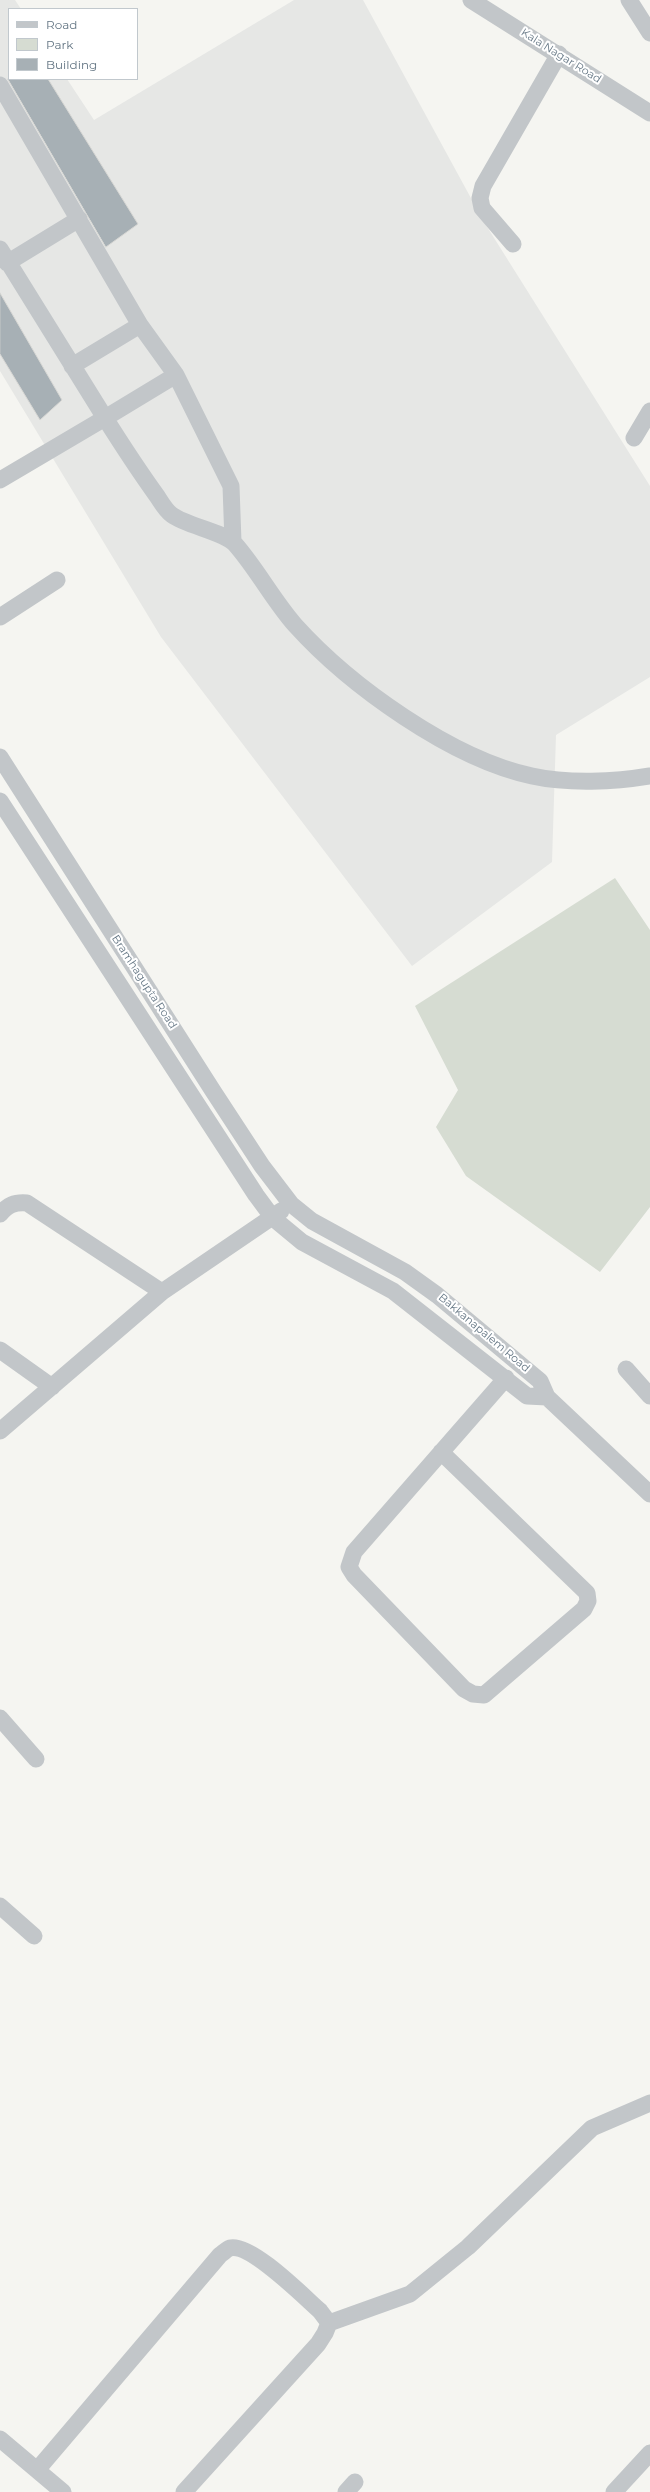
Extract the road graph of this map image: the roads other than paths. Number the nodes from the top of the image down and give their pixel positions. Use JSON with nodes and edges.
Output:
{"nodes":[{"id":1,"x":471,"y":0,"type":"edge"},
{"id":2,"x":629,"y":0,"type":"edge"},
{"id":3,"x":650,"y":33,"type":"edge"},
{"id":4,"x":559,"y":54,"type":"junction"},
{"id":5,"x":0,"y":85,"type":"edge"},
{"id":6,"x":650,"y":113,"type":"edge"},
{"id":7,"x":79,"y":219,"type":"junction"},
{"id":8,"x":513,"y":244,"type":"dead end"},
{"id":9,"x":4,"y":256,"type":"edge"},
{"id":10,"x":140,"y":325,"type":"junction"},
{"id":11,"x":72,"y":366,"type":"junction"},
{"id":12,"x":176,"y":375,"type":"junction"},
{"id":13,"x":650,"y":411,"type":"edge"},
{"id":14,"x":105,"y":418,"type":"junction"},
{"id":15,"x":634,"y":438,"type":"dead end"},
{"id":16,"x":0,"y":480,"type":"edge"},
{"id":17,"x":233,"y":542,"type":"junction"},
{"id":18,"x":57,"y":580,"type":"dead end"},
{"id":19,"x":0,"y":617,"type":"edge"},
{"id":20,"x":0,"y":757,"type":"edge"},
{"id":21,"x":650,"y":776,"type":"edge"},
{"id":22,"x":0,"y":801,"type":"edge"},
{"id":23,"x":291,"y":1204,"type":"junction"},
{"id":24,"x":0,"y":1214,"type":"edge"},
{"id":25,"x":273,"y":1218,"type":"junction"},
{"id":26,"x":162,"y":1292,"type":"junction"},
{"id":27,"x":0,"y":1350,"type":"edge"},
{"id":28,"x":626,"y":1369,"type":"dead end"},
{"id":29,"x":506,"y":1378,"type":"junction"},
{"id":30,"x":52,"y":1387,"type":"junction"},
{"id":31,"x":650,"y":1396,"type":"edge"},
{"id":32,"x":547,"y":1397,"type":"junction"},
{"id":33,"x":0,"y":1431,"type":"edge"},
{"id":34,"x":442,"y":1452,"type":"junction"},
{"id":35,"x":650,"y":1494,"type":"edge"},
{"id":36,"x":0,"y":1718,"type":"edge"},
{"id":37,"x":36,"y":1759,"type":"dead end"},
{"id":38,"x":0,"y":1906,"type":"edge"},
{"id":39,"x":34,"y":1936,"type":"dead end"},
{"id":40,"x":650,"y":2103,"type":"edge"},
{"id":41,"x":328,"y":2323,"type":"junction"},
{"id":42,"x":0,"y":2439,"type":"edge"},
{"id":43,"x":650,"y":2453,"type":"edge"},
{"id":44,"x":37,"y":2470,"type":"junction"},
{"id":45,"x":63,"y":2492,"type":"edge"},
{"id":46,"x":184,"y":2492,"type":"edge"},
{"id":47,"x":614,"y":2492,"type":"edge"}],
"edges":[{"from":1,"to":4,"type":"street","name":"Kala Nagar Road"},
{"from":2,"to":3,"type":"street"},
{"from":4,"to":6,"type":"street","name":"Kala Nagar Road"},
{"from":4,"to":8,"type":"street"},
{"from":5,"to":7,"type":"street"},
{"from":7,"to":9,"type":"street"},
{"from":7,"to":10,"type":"street"},
{"from":9,"to":11,"type":"street"},
{"from":10,"to":11,"type":"street"},
{"from":10,"to":12,"type":"street"},
{"from":11,"to":14,"type":"street"},
{"from":12,"to":14,"type":"street"},
{"from":12,"to":17,"type":"street"},
{"from":13,"to":15,"type":"street"},
{"from":14,"to":16,"type":"street"},
{"from":14,"to":17,"type":"street"},
{"from":17,"to":21,"type":"street"},
{"from":18,"to":19,"type":"street"},
{"from":20,"to":23,"type":"street","name":"Bramhagupta Road"},
{"from":22,"to":25,"type":"street"},
{"from":23,"to":25,"type":"street"},
{"from":23,"to":32,"type":"street","name":"Bakkanapalem Road"},
{"from":24,"to":26,"type":"street"},
{"from":25,"to":26,"type":"street"},
{"from":25,"to":29,"type":"street"},
{"from":26,"to":30,"type":"street"},
{"from":27,"to":30,"type":"street"},
{"from":28,"to":31,"type":"street"},
{"from":29,"to":32,"type":"street"},
{"from":29,"to":34,"type":"street"},
{"from":30,"to":33,"type":"street"},
{"from":32,"to":35,"type":"street","name":"Bakkanapalem Road"},
{"from":34,"to":34,"type":"street"},
{"from":36,"to":37,"type":"street"},
{"from":38,"to":39,"type":"street"},
{"from":40,"to":41,"type":"street"},
{"from":41,"to":44,"type":"street"},
{"from":41,"to":46,"type":"street"},
{"from":42,"to":44,"type":"street"},
{"from":43,"to":47,"type":"street"},
{"from":44,"to":45,"type":"street"}]}
